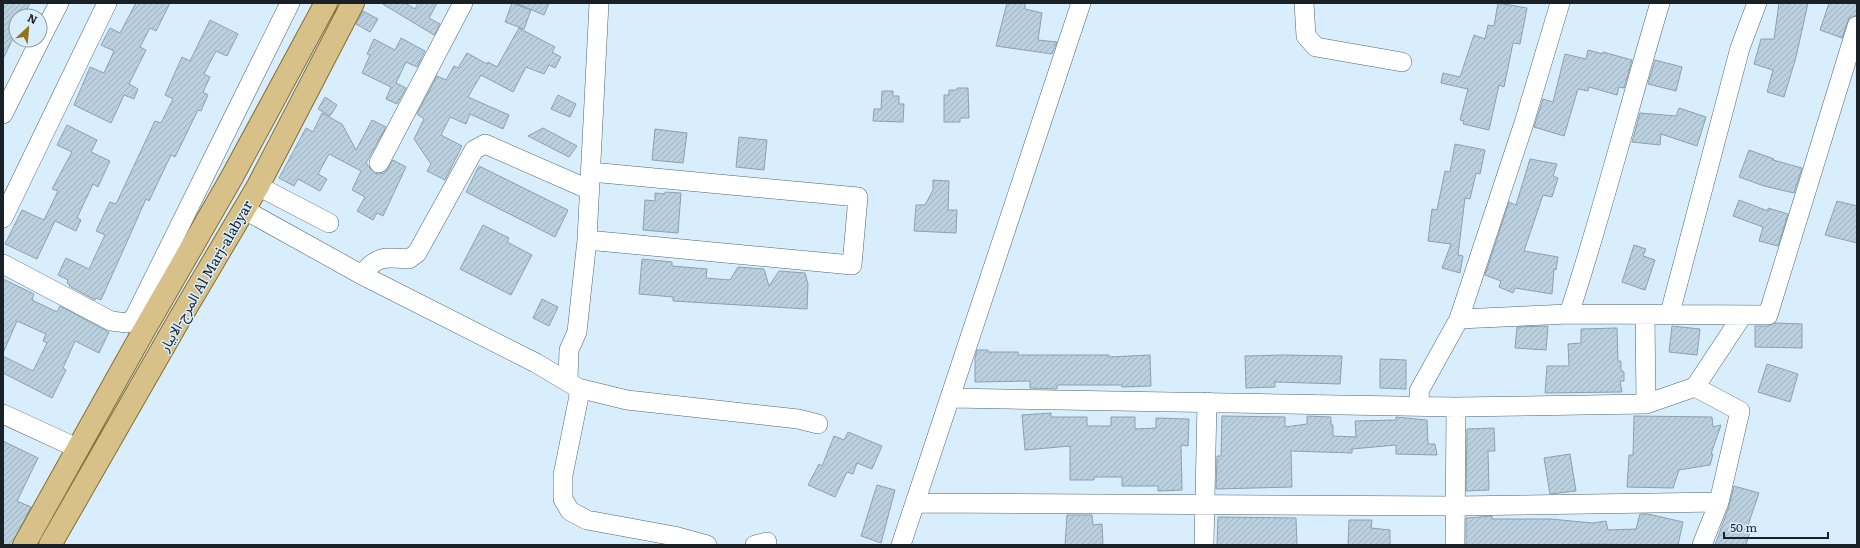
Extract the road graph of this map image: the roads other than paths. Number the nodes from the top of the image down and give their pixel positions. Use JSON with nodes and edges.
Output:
{"nodes":[{"id":1,"x":59,"y":3,"type":"edge"},
{"id":2,"x":106,"y":3,"type":"edge"},
{"id":3,"x":290,"y":3,"type":"edge"},
{"id":4,"x":326,"y":3,"type":"edge"},
{"id":5,"x":353,"y":3,"type":"edge"},
{"id":6,"x":463,"y":3,"type":"edge"},
{"id":7,"x":599,"y":3,"type":"edge"},
{"id":8,"x":1081,"y":3,"type":"edge"},
{"id":9,"x":1304,"y":3,"type":"edge"},
{"id":10,"x":1560,"y":3,"type":"edge"},
{"id":11,"x":1660,"y":3,"type":"edge"},
{"id":12,"x":1757,"y":3,"type":"edge"},
{"id":13,"x":48,"y":24,"type":"edge"},
{"id":14,"x":1857,"y":26,"type":"edge"},
{"id":15,"x":36,"y":48,"type":"edge"},
{"id":16,"x":1402,"y":62,"type":"dead end"},
{"id":17,"x":3,"y":114,"type":"edge"},
{"id":18,"x":380,"y":163,"type":"dead end"},
{"id":19,"x":590,"y":181,"type":"junction"},
{"id":20,"x":258,"y":186,"type":"junction"},
{"id":21,"x":245,"y":210,"type":"junction"},
{"id":22,"x":3,"y":218,"type":"edge"},
{"id":23,"x":329,"y":223,"type":"dead end"},
{"id":24,"x":587,"y":240,"type":"junction"},
{"id":25,"x":3,"y":264,"type":"edge"},
{"id":26,"x":362,"y":275,"type":"junction"},
{"id":27,"x":1569,"y":314,"type":"junction"},
{"id":28,"x":1670,"y":314,"type":"junction"},
{"id":29,"x":1645,"y":315,"type":"junction"},
{"id":30,"x":1742,"y":316,"type":"junction"},
{"id":31,"x":1459,"y":320,"type":"junction"},
{"id":32,"x":569,"y":350,"type":"junction"},
{"id":33,"x":536,"y":363,"type":"junction"},
{"id":34,"x":573,"y":384,"type":"junction"},
{"id":35,"x":1695,"y":387,"type":"junction"},
{"id":36,"x":950,"y":398,"type":"junction"},
{"id":37,"x":1207,"y":402,"type":"junction"},
{"id":38,"x":1646,"y":404,"type":"junction"},
{"id":39,"x":1420,"y":406,"type":"junction"},
{"id":40,"x":1456,"y":408,"type":"junction"},
{"id":41,"x":3,"y":414,"type":"edge"},
{"id":42,"x":818,"y":424,"type":"dead end"},
{"id":43,"x":79,"y":449,"type":"junction"},
{"id":44,"x":1719,"y":502,"type":"junction"},
{"id":45,"x":916,"y":504,"type":"junction"},
{"id":46,"x":1205,"y":504,"type":"junction"},
{"id":47,"x":1456,"y":506,"type":"junction"},
{"id":48,"x":24,"y":545,"type":"edge"},
{"id":49,"x":50,"y":545,"type":"edge"},
{"id":50,"x":707,"y":545,"type":"edge"},
{"id":51,"x":901,"y":545,"type":"edge"},
{"id":52,"x":1204,"y":545,"type":"edge"},
{"id":53,"x":1455,"y":545,"type":"edge"},
{"id":54,"x":1702,"y":545,"type":"edge"}],
"edges":[{"from":1,"to":13,"type":"street"},
{"from":2,"to":22,"type":"street"},
{"from":3,"to":25,"type":"street"},
{"from":4,"to":43,"type":"main road","name":"المرج-الابيار Al Marj-alabyar"},
{"from":5,"to":20,"type":"main road","name":"المرج-الابيار Al Marj-alabyar"},
{"from":6,"to":18,"type":"street"},
{"from":7,"to":19,"type":"street"},
{"from":8,"to":36,"type":"street"},
{"from":9,"to":16,"type":"street"},
{"from":10,"to":31,"type":"street"},
{"from":11,"to":27,"type":"street"},
{"from":12,"to":28,"type":"street"},
{"from":14,"to":30,"type":"street"},
{"from":15,"to":17,"type":"street"},
{"from":19,"to":24,"type":"street"},
{"from":19,"to":24,"type":"street"},
{"from":19,"to":26,"type":"street"},
{"from":20,"to":21,"type":"main road","name":"المرج-الابيار Al Marj-alabyar"},
{"from":20,"to":23,"type":"street"},
{"from":21,"to":26,"type":"street"},
{"from":21,"to":49,"type":"main road","name":"المرج-الابيار Al Marj-alabyar"},
{"from":24,"to":32,"type":"street"},
{"from":26,"to":33,"type":"street"},
{"from":27,"to":29,"type":"street"},
{"from":27,"to":31,"type":"street"},
{"from":28,"to":29,"type":"street"},
{"from":28,"to":30,"type":"street"},
{"from":29,"to":38,"type":"street"},
{"from":30,"to":35,"type":"street"},
{"from":31,"to":39,"type":"street"},
{"from":32,"to":33,"type":"street"},
{"from":32,"to":34,"type":"street"},
{"from":33,"to":34,"type":"street"},
{"from":34,"to":42,"type":"street"},
{"from":34,"to":50,"type":"street"},
{"from":35,"to":38,"type":"street"},
{"from":35,"to":44,"type":"street"},
{"from":36,"to":37,"type":"street"},
{"from":36,"to":45,"type":"street"},
{"from":37,"to":39,"type":"street"},
{"from":37,"to":46,"type":"street"},
{"from":38,"to":40,"type":"street"},
{"from":39,"to":40,"type":"street"},
{"from":40,"to":47,"type":"street"},
{"from":41,"to":43,"type":"street"},
{"from":43,"to":48,"type":"main road","name":"المرج-الابيار Al Marj-alabyar"},
{"from":44,"to":47,"type":"street"},
{"from":44,"to":54,"type":"street"},
{"from":45,"to":46,"type":"street"},
{"from":45,"to":51,"type":"street"},
{"from":46,"to":47,"type":"street"},
{"from":46,"to":52,"type":"street"},
{"from":47,"to":53,"type":"street"}]}
